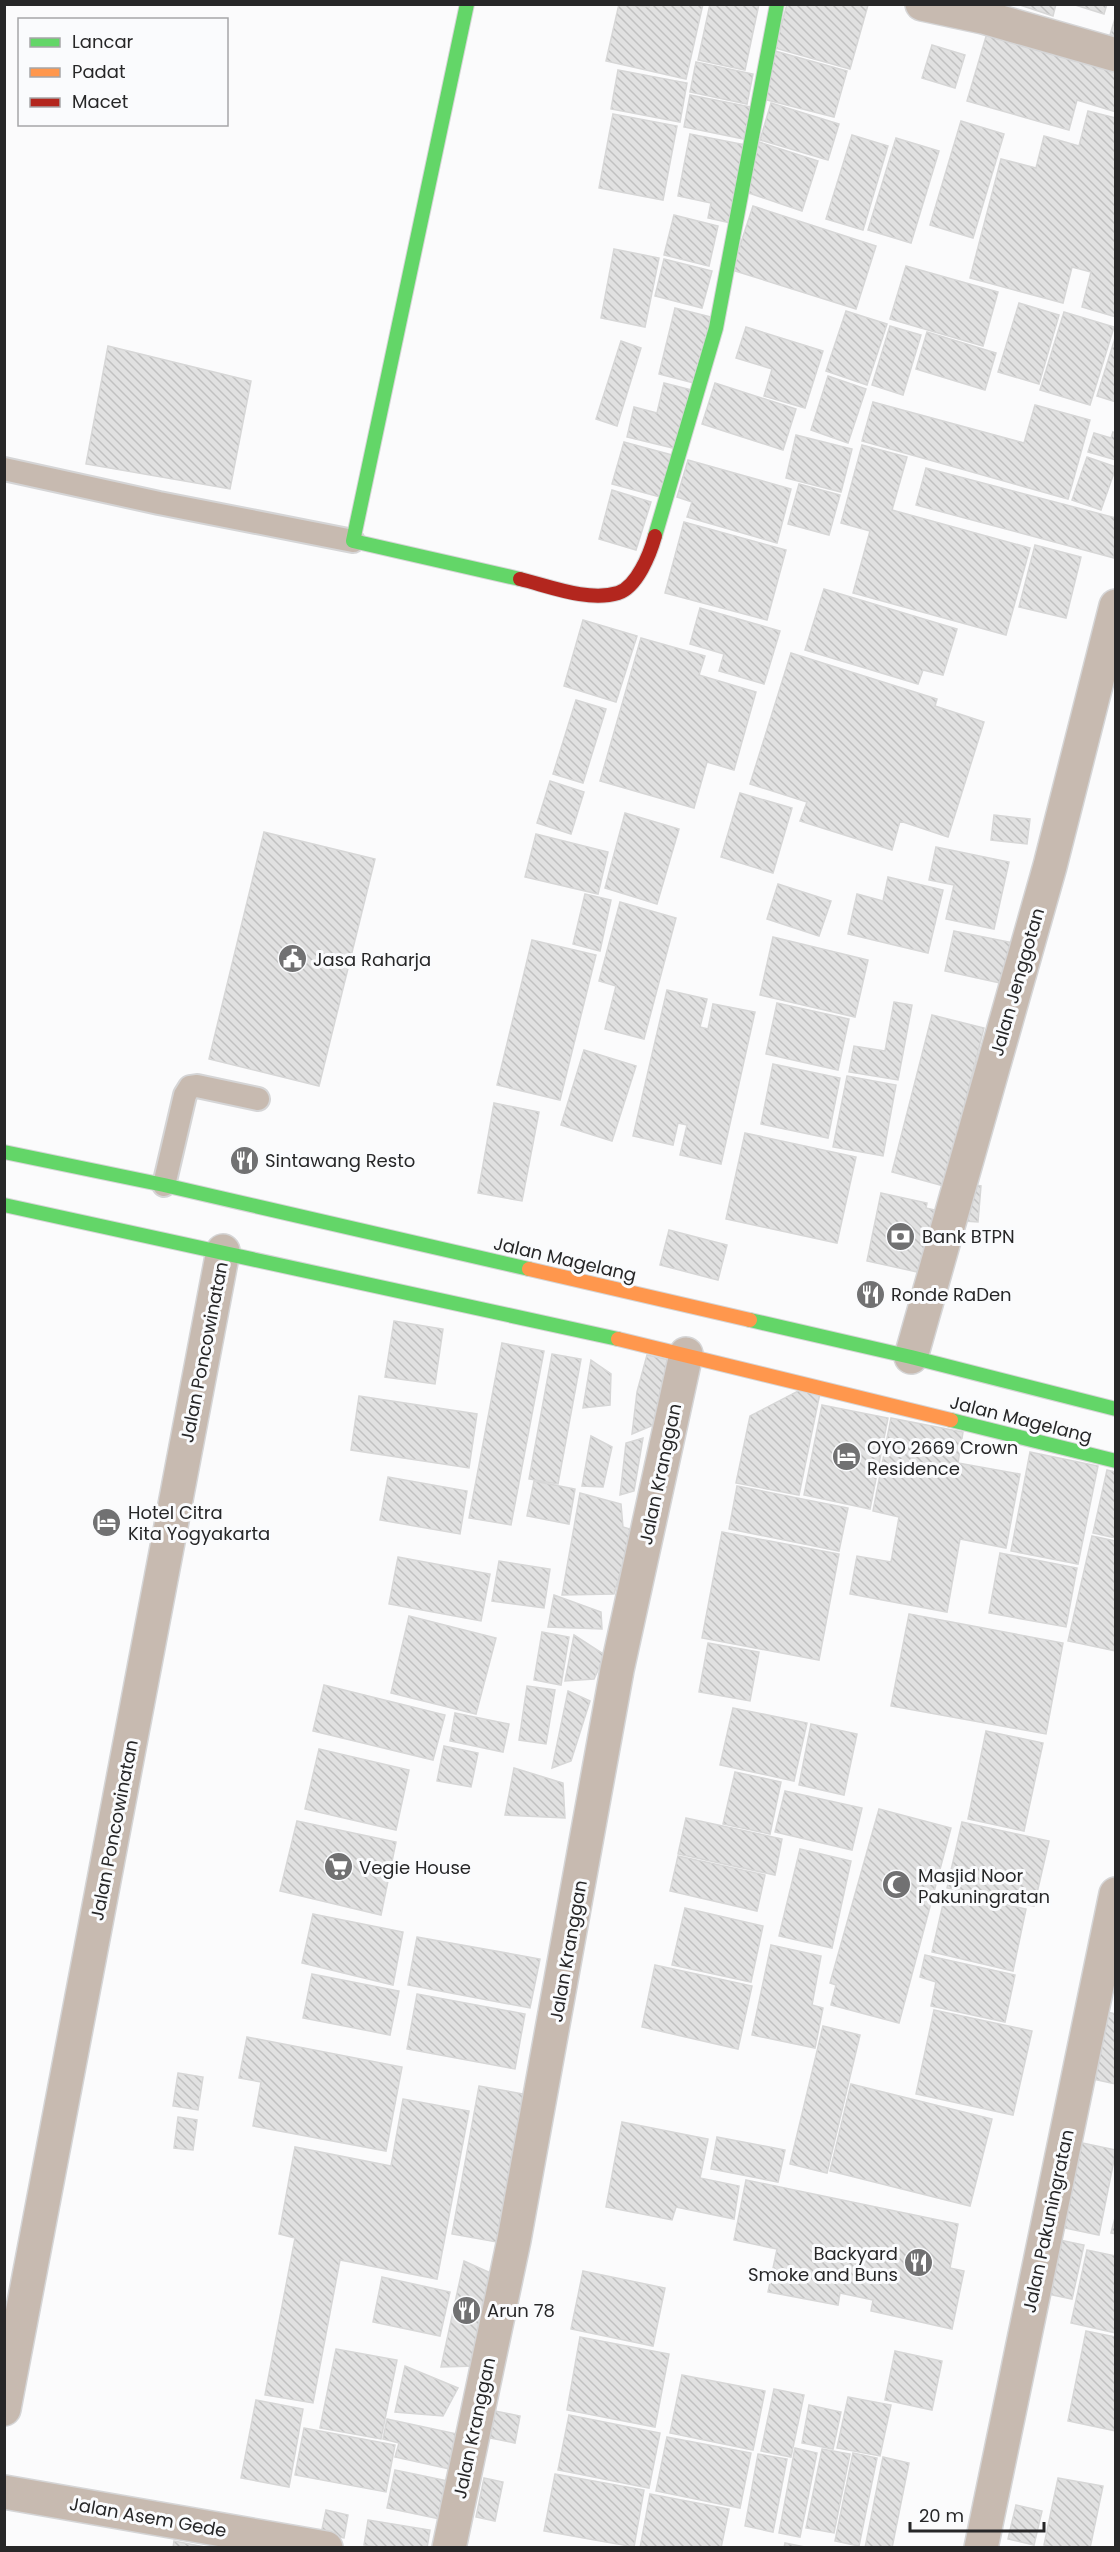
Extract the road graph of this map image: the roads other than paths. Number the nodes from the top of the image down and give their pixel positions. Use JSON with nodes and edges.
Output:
{"nodes":[{"id":1,"x":467,"y":4,"type":"edge"},
{"id":2,"x":777,"y":4,"type":"edge"},
{"id":3,"x":922,"y":4,"type":"edge"},
{"id":4,"x":1116,"y":55,"type":"edge"},
{"id":5,"x":4,"y":469,"type":"edge"},
{"id":6,"x":352,"y":541,"type":"junction"},
{"id":7,"x":1116,"y":606,"type":"edge"},
{"id":8,"x":258,"y":1099,"type":"dead end"},
{"id":9,"x":4,"y":1152,"type":"edge"},
{"id":10,"x":164,"y":1185,"type":"junction"},
{"id":11,"x":4,"y":1204,"type":"edge"},
{"id":12,"x":223,"y":1251,"type":"junction"},
{"id":13,"x":686,"y":1354,"type":"junction"},
{"id":14,"x":911,"y":1357,"type":"junction"},
{"id":15,"x":1116,"y":1409,"type":"edge"},
{"id":16,"x":1116,"y":1461,"type":"edge"},
{"id":17,"x":1116,"y":1894,"type":"edge"},
{"id":18,"x":4,"y":2409,"type":"edge"},
{"id":19,"x":4,"y":2492,"type":"edge"},
{"id":20,"x":326,"y":2547,"type":"edge"},
{"id":21,"x":449,"y":2547,"type":"edge"},
{"id":22,"x":981,"y":2547,"type":"edge"}],
"edges":[{"from":1,"to":6,"type":"main road"},
{"from":2,"to":6,"type":"main road"},
{"from":3,"to":4,"type":"street"},
{"from":5,"to":6,"type":"lane"},
{"from":7,"to":14,"type":"street","name":"Jalan Jenggotan"},
{"from":8,"to":10,"type":"lane"},
{"from":9,"to":10,"type":"main road","name":"Jalan Magelang"},
{"from":10,"to":14,"type":"main road","name":"Jalan Magelang"},
{"from":11,"to":12,"type":"main road","name":"Jalan Magelang"},
{"from":12,"to":13,"type":"main road","name":"Jalan Magelang"},
{"from":12,"to":18,"type":"street","name":"Jalan Poncowinatan"},
{"from":13,"to":16,"type":"main road","name":"Jalan Magelang"},
{"from":13,"to":21,"type":"street","name":"Jalan Kranggan"},
{"from":14,"to":15,"type":"main road","name":"Jalan Magelang"},
{"from":17,"to":22,"type":"street","name":"Jalan Pakuningratan"},
{"from":19,"to":20,"type":"street","name":"Jalan Asem Gede"}]}
